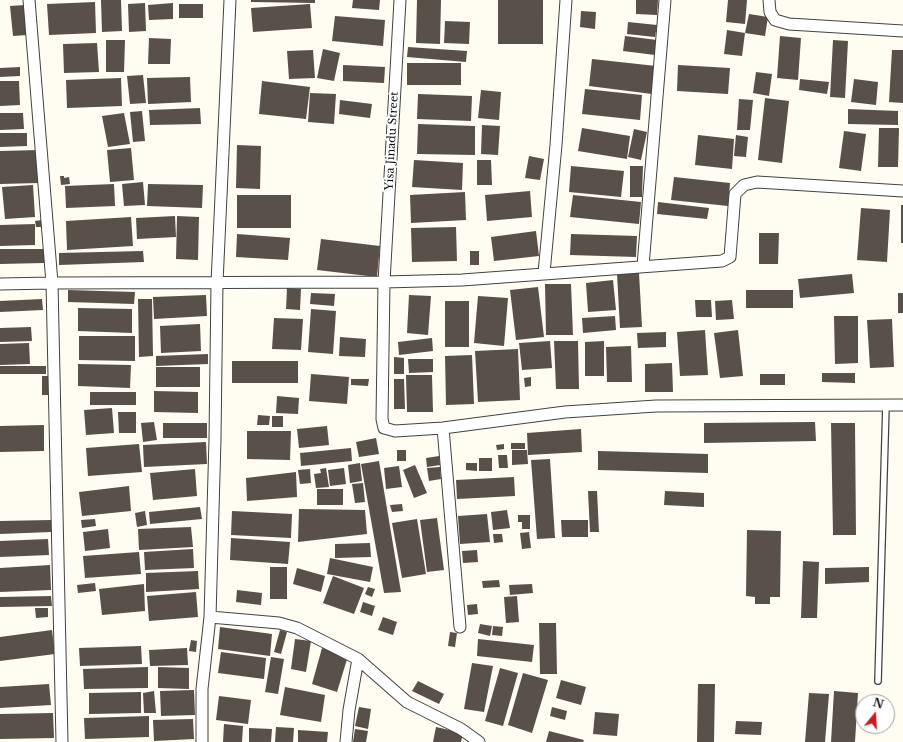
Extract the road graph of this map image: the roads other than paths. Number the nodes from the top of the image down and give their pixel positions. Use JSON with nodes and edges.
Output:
{"nodes":[{"id":1,"x":29,"y":0,"type":"edge"},
{"id":2,"x":230,"y":0,"type":"edge"},
{"id":3,"x":400,"y":0,"type":"edge"},
{"id":4,"x":566,"y":0,"type":"edge"},
{"id":5,"x":665,"y":0,"type":"edge"},
{"id":6,"x":769,"y":0,"type":"edge"},
{"id":7,"x":903,"y":31,"type":"edge"},
{"id":8,"x":903,"y":191,"type":"edge"},
{"id":9,"x":643,"y":266,"type":"junction"},
{"id":10,"x":544,"y":273,"type":"junction"},
{"id":11,"x":384,"y":282,"type":"junction"},
{"id":12,"x":52,"y":283,"type":"junction"},
{"id":13,"x":217,"y":283,"type":"junction"},
{"id":14,"x":0,"y":284,"type":"edge"},
{"id":15,"x":886,"y":405,"type":"junction"},
{"id":16,"x":903,"y":405,"type":"edge"},
{"id":17,"x":443,"y":428,"type":"junction"},
{"id":18,"x":210,"y":617,"type":"junction"},
{"id":19,"x":460,"y":627,"type":"dead end"},
{"id":20,"x":358,"y":659,"type":"junction"},
{"id":21,"x":878,"y":681,"type":"dead end"},
{"id":22,"x":62,"y":742,"type":"edge"},
{"id":23,"x":202,"y":742,"type":"edge"},
{"id":24,"x":346,"y":742,"type":"edge"},
{"id":25,"x":479,"y":742,"type":"edge"}],
"edges":[{"from":1,"to":12,"type":"street"},
{"from":2,"to":13,"type":"street"},
{"from":3,"to":11,"type":"street","name":"Yisa Jinadu Street"},
{"from":4,"to":10,"type":"street"},
{"from":5,"to":9,"type":"street"},
{"from":6,"to":7,"type":"street"},
{"from":8,"to":9,"type":"street"},
{"from":9,"to":10,"type":"street"},
{"from":10,"to":11,"type":"street"},
{"from":11,"to":13,"type":"street"},
{"from":11,"to":17,"type":"street","name":"Yisa Jinadu Street"},
{"from":12,"to":13,"type":"street"},
{"from":12,"to":14,"type":"street"},
{"from":12,"to":22,"type":"street"},
{"from":13,"to":18,"type":"street"},
{"from":15,"to":16,"type":"street"},
{"from":15,"to":17,"type":"street"},
{"from":15,"to":21,"type":"lane"},
{"from":17,"to":19,"type":"street"},
{"from":18,"to":20,"type":"street"},
{"from":18,"to":23,"type":"street"},
{"from":20,"to":24,"type":"street"},
{"from":20,"to":25,"type":"street"}]}
